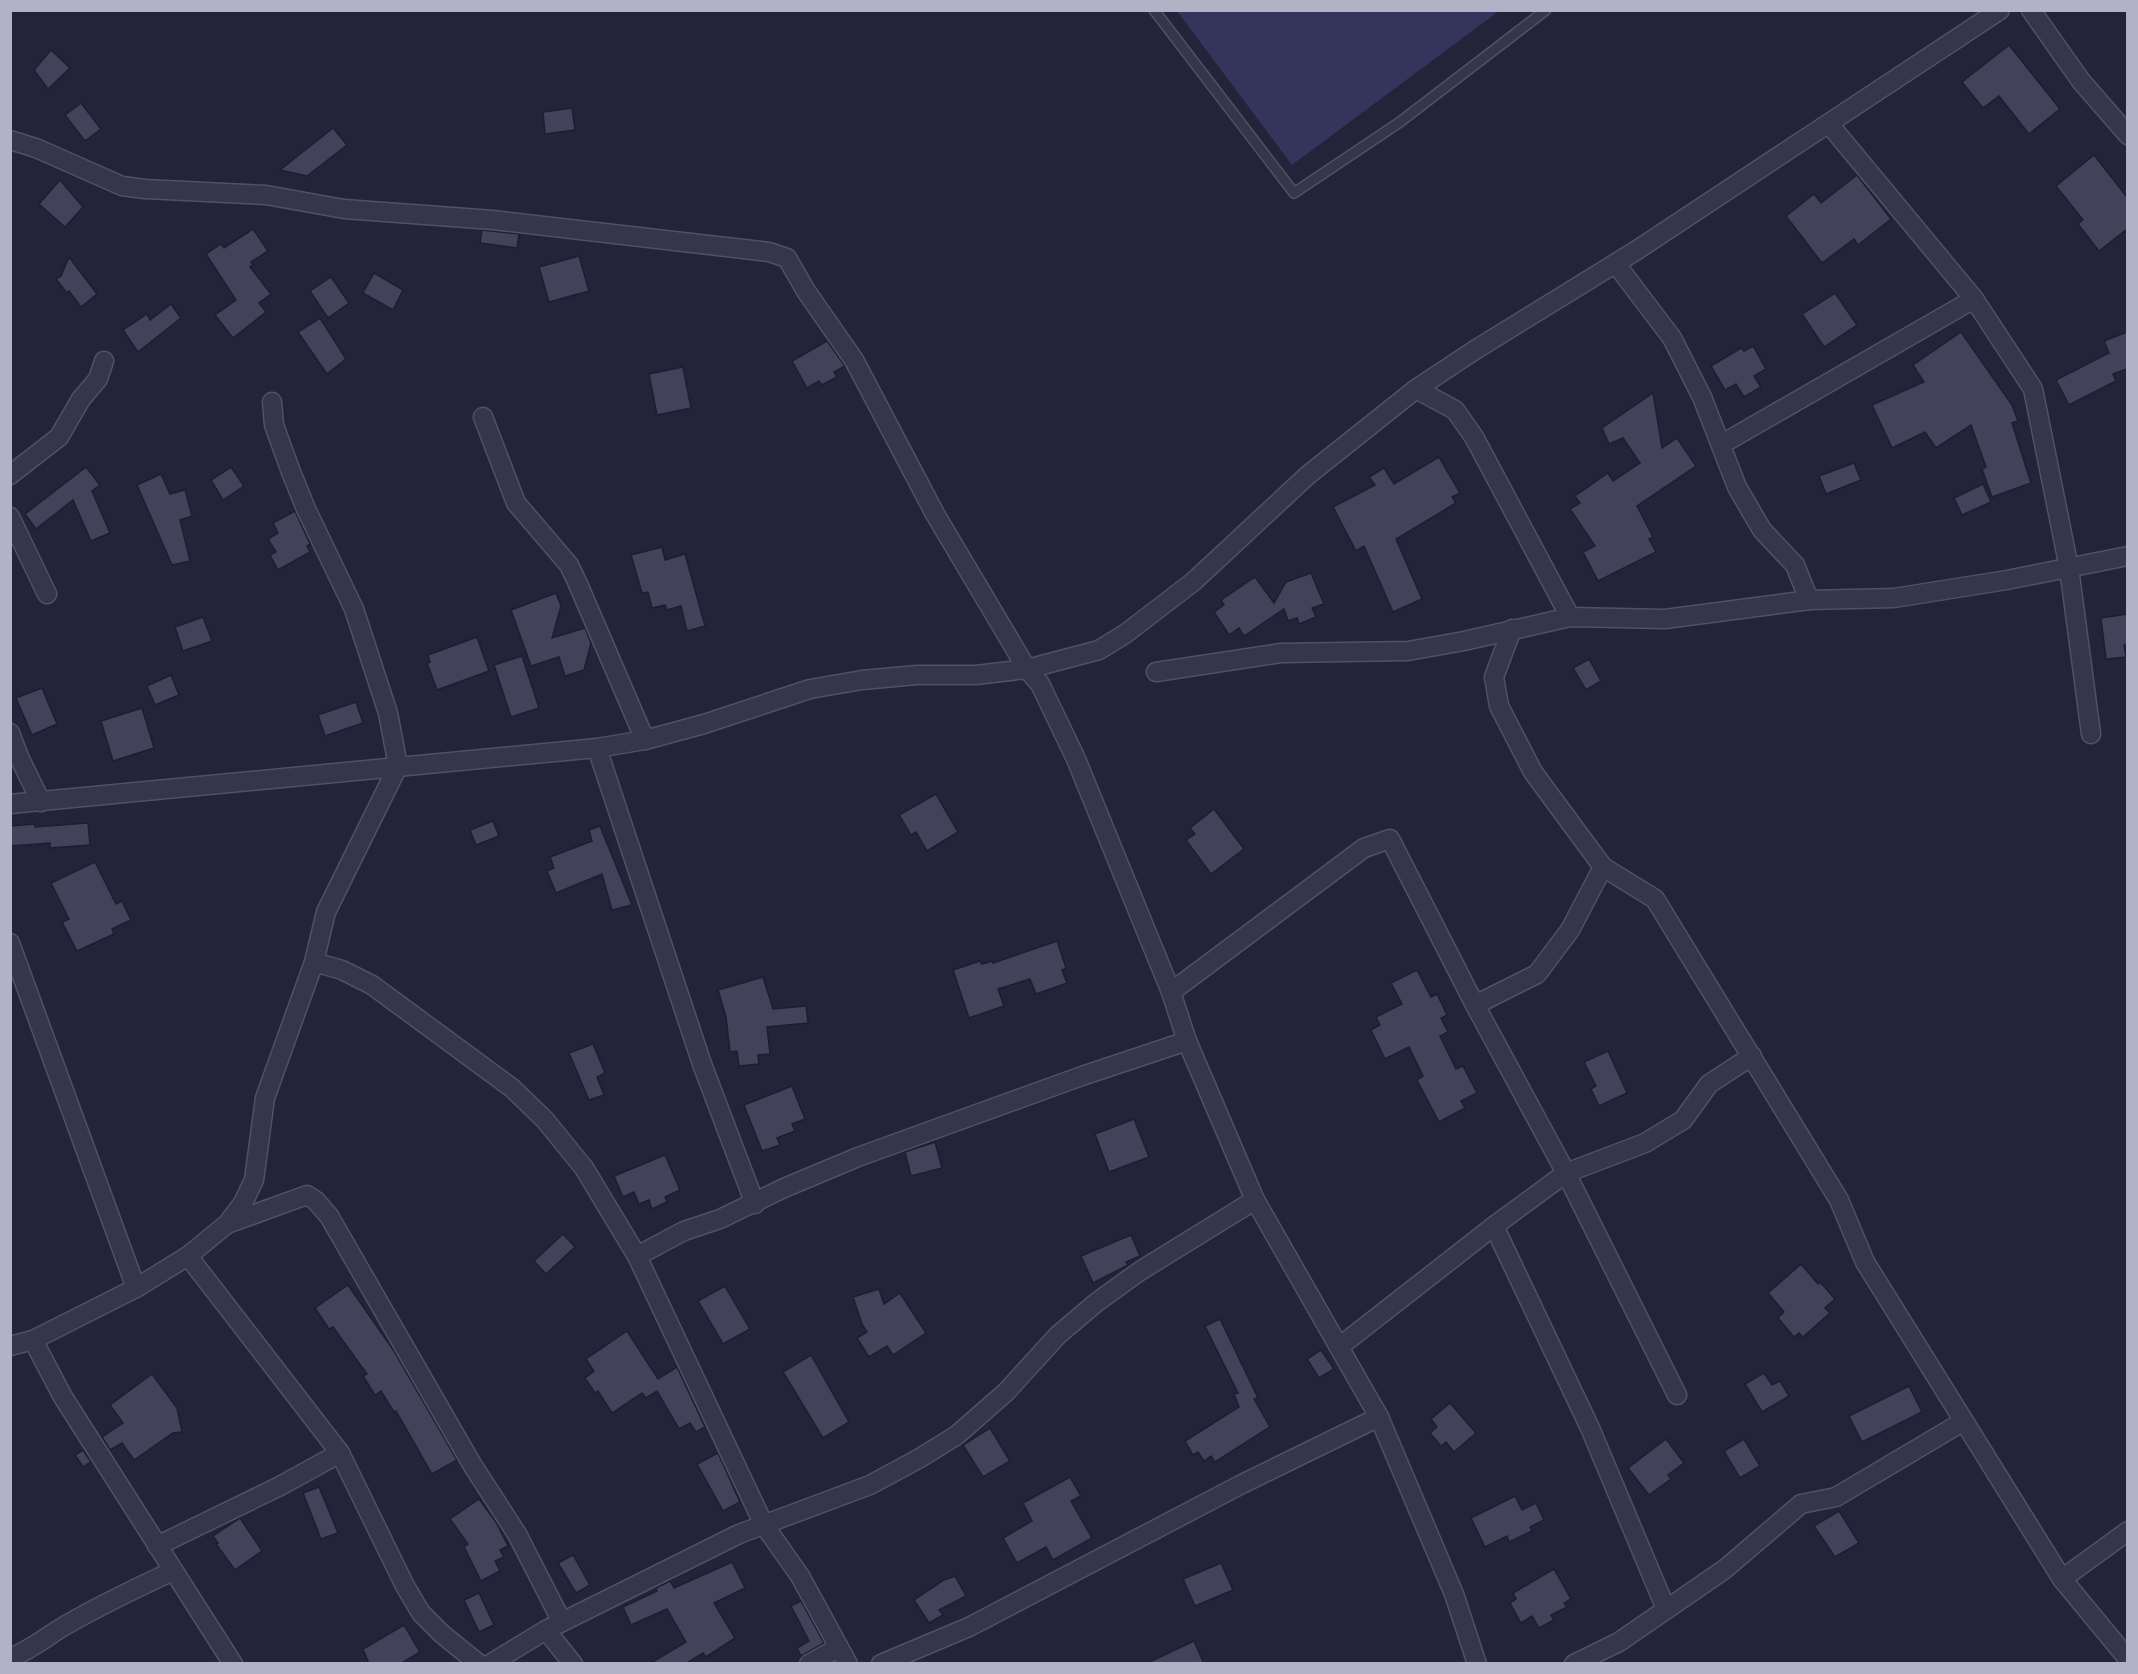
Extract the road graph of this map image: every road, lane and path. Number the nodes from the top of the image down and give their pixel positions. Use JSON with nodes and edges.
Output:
{"nodes":[{"id":1,"x":1154,"y":10,"type":"edge"},
{"id":2,"x":1546,"y":10,"type":"edge"},
{"id":3,"x":2000,"y":10,"type":"edge"},
{"id":4,"x":2031,"y":10,"type":"edge"},
{"id":5,"x":1829,"y":124,"type":"junction"},
{"id":6,"x":2127,"y":135,"type":"edge"},
{"id":7,"x":10,"y":140,"type":"edge"},
{"id":8,"x":1616,"y":264,"type":"junction"},
{"id":9,"x":1974,"y":299,"type":"junction"},
{"id":10,"x":104,"y":361,"type":"dead end"},
{"id":11,"x":1416,"y":390,"type":"junction"},
{"id":12,"x":272,"y":402,"type":"dead end"},
{"id":13,"x":483,"y":417,"type":"dead end"},
{"id":14,"x":1722,"y":444,"type":"junction"},
{"id":15,"x":10,"y":476,"type":"edge"},
{"id":16,"x":10,"y":517,"type":"edge"},
{"id":17,"x":2127,"y":556,"type":"edge"},
{"id":18,"x":2069,"y":568,"type":"junction"},
{"id":19,"x":46,"y":594,"type":"dead end"},
{"id":20,"x":1809,"y":600,"type":"junction"},
{"id":21,"x":1570,"y":617,"type":"junction"},
{"id":22,"x":1512,"y":629,"type":"junction"},
{"id":23,"x":1027,"y":669,"type":"junction"},
{"id":24,"x":1156,"y":672,"type":"dead end"},
{"id":25,"x":10,"y":734,"type":"edge"},
{"id":26,"x":2091,"y":734,"type":"dead end"},
{"id":27,"x":645,"y":740,"type":"junction"},
{"id":28,"x":597,"y":748,"type":"junction"},
{"id":29,"x":398,"y":766,"type":"junction"},
{"id":30,"x":41,"y":802,"type":"junction"},
{"id":31,"x":10,"y":804,"type":"edge"},
{"id":32,"x":1603,"y":867,"type":"junction"},
{"id":33,"x":10,"y":943,"type":"edge"},
{"id":34,"x":314,"y":962,"type":"junction"},
{"id":35,"x":1171,"y":992,"type":"junction"},
{"id":36,"x":1475,"y":1005,"type":"junction"},
{"id":37,"x":1187,"y":1041,"type":"junction"},
{"id":38,"x":1752,"y":1056,"type":"junction"},
{"id":39,"x":1566,"y":1173,"type":"junction"},
{"id":40,"x":1255,"y":1200,"type":"junction"},
{"id":41,"x":754,"y":1204,"type":"junction"},
{"id":42,"x":227,"y":1224,"type":"junction"},
{"id":43,"x":1494,"y":1226,"type":"junction"},
{"id":44,"x":188,"y":1256,"type":"junction"},
{"id":45,"x":637,"y":1256,"type":"junction"},
{"id":46,"x":136,"y":1288,"type":"junction"},
{"id":47,"x":33,"y":1340,"type":"junction"},
{"id":48,"x":10,"y":1346,"type":"edge"},
{"id":49,"x":1339,"y":1347,"type":"junction"},
{"id":50,"x":1677,"y":1395,"type":"dead end"},
{"id":51,"x":1379,"y":1417,"type":"junction"},
{"id":52,"x":1964,"y":1421,"type":"junction"},
{"id":53,"x":340,"y":1453,"type":"junction"},
{"id":54,"x":764,"y":1525,"type":"junction"},
{"id":55,"x":2127,"y":1531,"type":"edge"},
{"id":56,"x":157,"y":1546,"type":"junction"},
{"id":57,"x":173,"y":1571,"type":"junction"},
{"id":58,"x":2062,"y":1579,"type":"junction"},
{"id":59,"x":1666,"y":1609,"type":"junction"},
{"id":60,"x":554,"y":1626,"type":"junction"},
{"id":61,"x":15,"y":1652,"type":"edge"},
{"id":62,"x":843,"y":1656,"type":"edge"},
{"id":63,"x":2127,"y":1659,"type":"edge"},
{"id":64,"x":233,"y":1664,"type":"edge"},
{"id":65,"x":479,"y":1664,"type":"edge"},
{"id":66,"x":490,"y":1664,"type":"edge"},
{"id":67,"x":573,"y":1664,"type":"edge"},
{"id":68,"x":809,"y":1664,"type":"edge"},
{"id":69,"x":881,"y":1664,"type":"edge"},
{"id":70,"x":1478,"y":1664,"type":"edge"},
{"id":71,"x":1574,"y":1664,"type":"edge"}],
"edges":[{"from":1,"to":2,"type":"lane"},
{"from":3,"to":5,"type":"street"},
{"from":4,"to":6,"type":"street"},
{"from":5,"to":8,"type":"street"},
{"from":5,"to":9,"type":"street"},
{"from":7,"to":23,"type":"street"},
{"from":8,"to":11,"type":"street"},
{"from":8,"to":14,"type":"street"},
{"from":9,"to":14,"type":"street"},
{"from":9,"to":18,"type":"street"},
{"from":10,"to":15,"type":"street"},
{"from":11,"to":21,"type":"street"},
{"from":11,"to":23,"type":"street"},
{"from":12,"to":29,"type":"street"},
{"from":13,"to":27,"type":"street"},
{"from":14,"to":20,"type":"street"},
{"from":16,"to":19,"type":"street"},
{"from":17,"to":18,"type":"street"},
{"from":18,"to":20,"type":"street"},
{"from":18,"to":26,"type":"street"},
{"from":20,"to":21,"type":"street"},
{"from":21,"to":22,"type":"street"},
{"from":22,"to":24,"type":"street"},
{"from":22,"to":32,"type":"street"},
{"from":23,"to":27,"type":"street"},
{"from":23,"to":35,"type":"street"},
{"from":25,"to":30,"type":"street"},
{"from":27,"to":28,"type":"street"},
{"from":28,"to":29,"type":"street"},
{"from":28,"to":41,"type":"street"},
{"from":29,"to":30,"type":"street"},
{"from":29,"to":34,"type":"street"},
{"from":30,"to":31,"type":"street"},
{"from":32,"to":36,"type":"street"},
{"from":32,"to":38,"type":"street"},
{"from":33,"to":46,"type":"street"},
{"from":34,"to":42,"type":"street"},
{"from":34,"to":45,"type":"street"},
{"from":35,"to":36,"type":"street"},
{"from":35,"to":37,"type":"street"},
{"from":36,"to":39,"type":"street"},
{"from":37,"to":40,"type":"street"},
{"from":37,"to":41,"type":"street"},
{"from":38,"to":39,"type":"street"},
{"from":38,"to":52,"type":"street"},
{"from":39,"to":43,"type":"street"},
{"from":39,"to":50,"type":"street"},
{"from":40,"to":49,"type":"street"},
{"from":40,"to":54,"type":"street"},
{"from":41,"to":45,"type":"street"},
{"from":42,"to":44,"type":"street"},
{"from":42,"to":60,"type":"street"},
{"from":43,"to":49,"type":"street"},
{"from":43,"to":59,"type":"street"},
{"from":44,"to":46,"type":"street"},
{"from":44,"to":53,"type":"street"},
{"from":45,"to":54,"type":"street"},
{"from":46,"to":47,"type":"street"},
{"from":47,"to":48,"type":"street"},
{"from":47,"to":56,"type":"street"},
{"from":49,"to":51,"type":"street"},
{"from":51,"to":69,"type":"street"},
{"from":51,"to":70,"type":"street"},
{"from":52,"to":58,"type":"street"},
{"from":52,"to":59,"type":"street"},
{"from":53,"to":56,"type":"street"},
{"from":53,"to":65,"type":"street"},
{"from":54,"to":60,"type":"street"},
{"from":54,"to":62,"type":"street"},
{"from":55,"to":58,"type":"street"},
{"from":56,"to":57,"type":"street"},
{"from":57,"to":61,"type":"street"},
{"from":57,"to":64,"type":"street"},
{"from":58,"to":63,"type":"street"},
{"from":59,"to":71,"type":"street"},
{"from":60,"to":66,"type":"street"},
{"from":60,"to":67,"type":"street"},
{"from":62,"to":68,"type":"street"}]}
